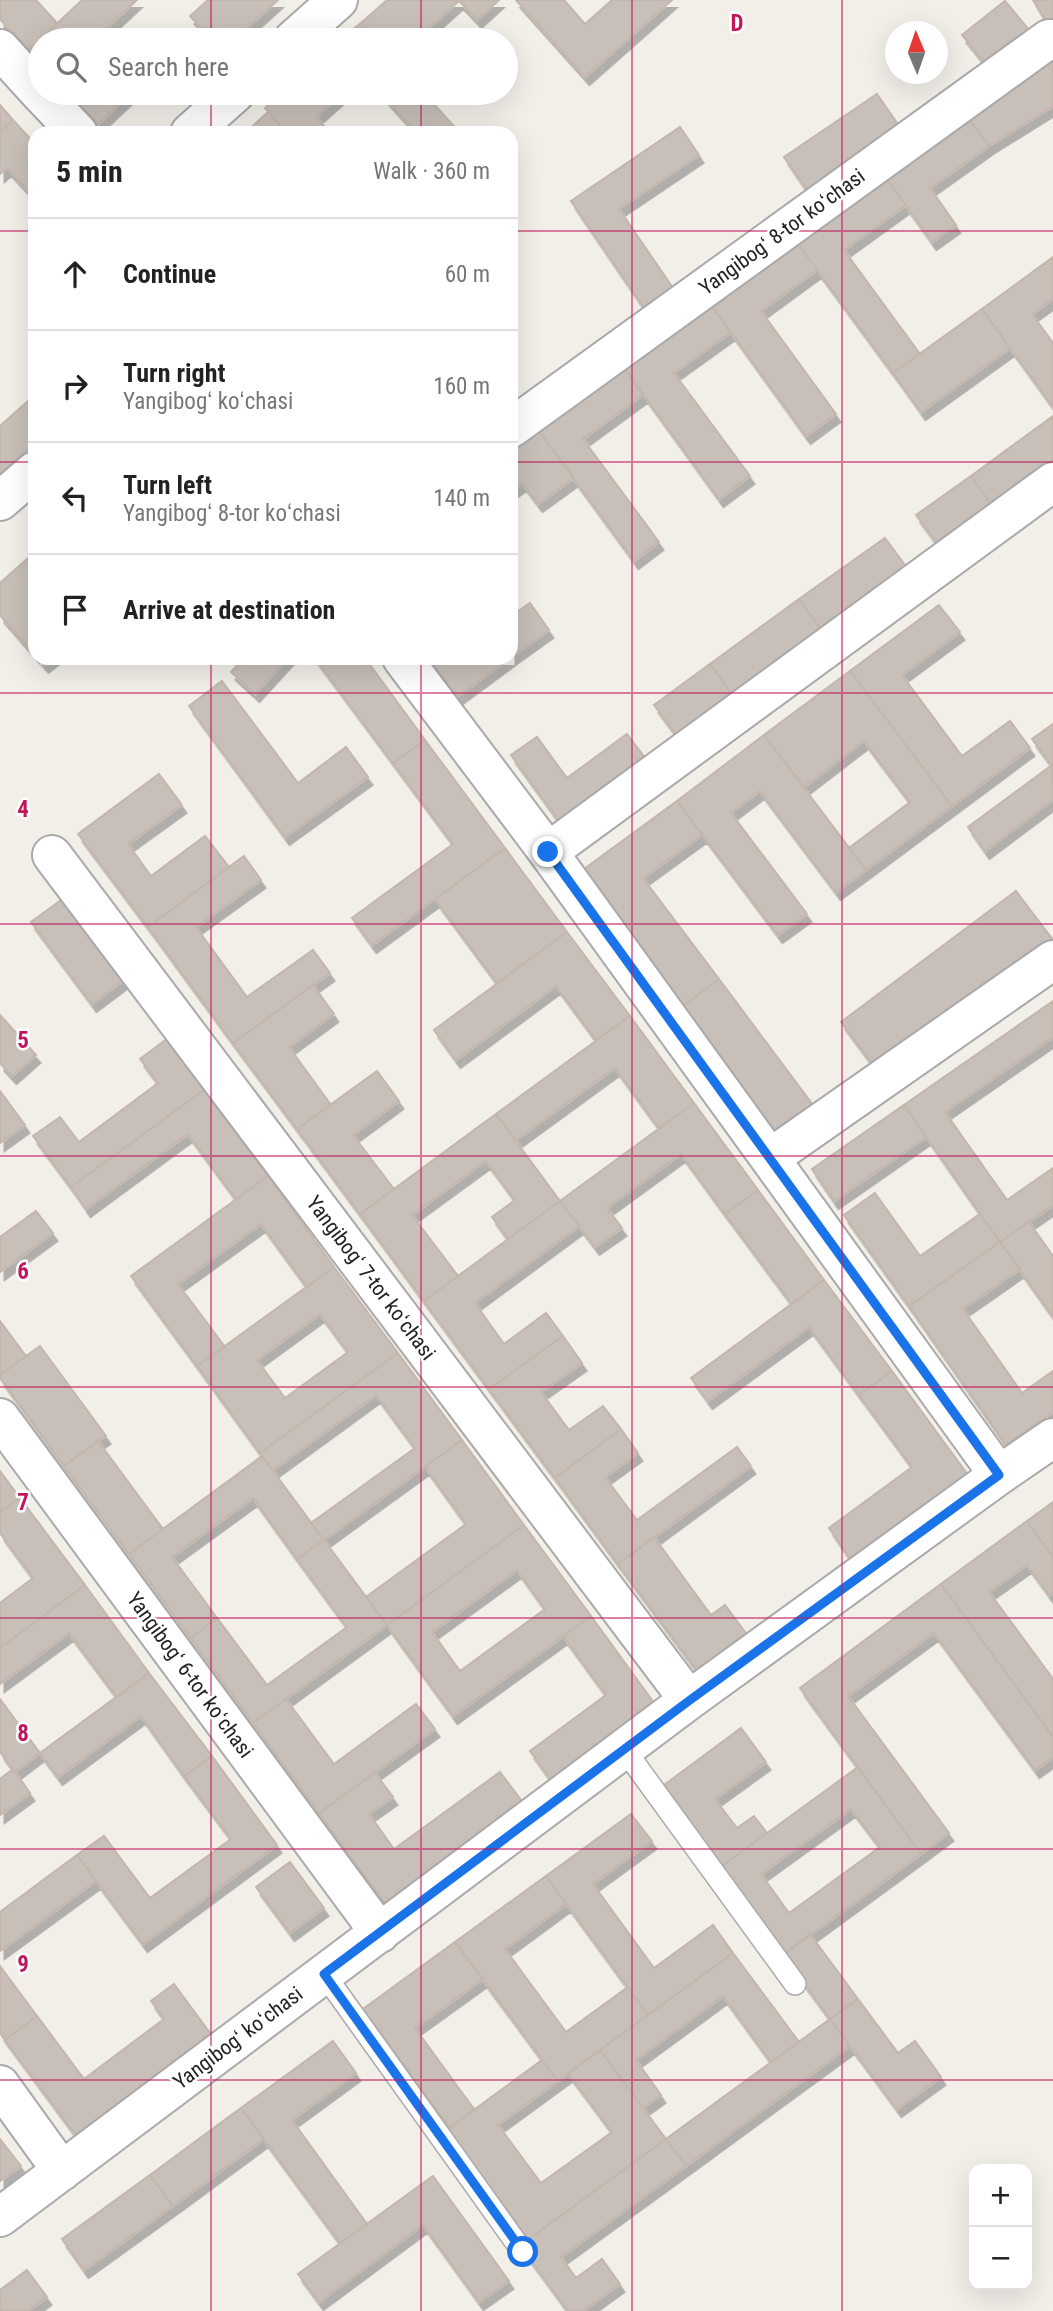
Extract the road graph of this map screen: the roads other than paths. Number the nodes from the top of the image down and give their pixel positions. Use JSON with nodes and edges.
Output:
{"nodes":[{"id":1,"x":338,"y":0,"type":"edge"},
{"id":2,"x":306,"y":28,"type":"edge"},
{"id":3,"x":1053,"y":39,"type":"edge"},
{"id":4,"x":0,"y":49,"type":"edge"},
{"id":5,"x":28,"y":80,"type":"edge"},
{"id":6,"x":51,"y":105,"type":"edge"},
{"id":7,"x":222,"y":105,"type":"edge"},
{"id":8,"x":71,"y":126,"type":"edge"},
{"id":9,"x":198,"y":126,"type":"edge"},
{"id":10,"x":518,"y":423,"type":"edge"},
{"id":11,"x":28,"y":477,"type":"edge"},
{"id":12,"x":1053,"y":482,"type":"edge"},
{"id":13,"x":0,"y":501,"type":"edge"},
{"id":14,"x":407,"y":665,"type":"edge"},
{"id":15,"x":548,"y":852,"type":"junction"},
{"id":16,"x":52,"y":855,"type":"dead end"},
{"id":17,"x":1053,"y":960,"type":"edge"},
{"id":18,"x":770,"y":1158,"type":"junction"},
{"id":19,"x":0,"y":1418,"type":"edge"},
{"id":20,"x":1053,"y":1438,"type":"edge"},
{"id":21,"x":999,"y":1475,"type":"junction"},
{"id":22,"x":690,"y":1700,"type":"junction"},
{"id":23,"x":624,"y":1749,"type":"junction"},
{"id":24,"x":380,"y":1933,"type":"junction"},
{"id":25,"x":324,"y":1974,"type":"junction"},
{"id":26,"x":795,"y":1983,"type":"dead end"},
{"id":27,"x":0,"y":2084,"type":"edge"},
{"id":28,"x":62,"y":2171,"type":"junction"},
{"id":29,"x":0,"y":2217,"type":"edge"},
{"id":30,"x":523,"y":2252,"type":"dead end"}],
"edges":[{"from":1,"to":2,"type":"street"},
{"from":3,"to":10,"type":"street","name":"Yangibogʻ 8-tor koʻchasi"},
{"from":4,"to":5,"type":"street"},
{"from":6,"to":8,"type":"street"},
{"from":7,"to":9,"type":"street"},
{"from":11,"to":13,"type":"street"},
{"from":12,"to":15,"type":"street"},
{"from":14,"to":15,"type":"street"},
{"from":15,"to":18,"type":"street"},
{"from":16,"to":22,"type":"street","name":"Yangibogʻ 7-tor koʻchasi"},
{"from":17,"to":18,"type":"street"},
{"from":18,"to":21,"type":"street"},
{"from":19,"to":24,"type":"street","name":"Yangibogʻ 6-tor koʻchasi"},
{"from":20,"to":21,"type":"street","name":"Yangibogʻ koʻchasi"},
{"from":21,"to":22,"type":"street","name":"Yangibogʻ koʻchasi"},
{"from":22,"to":23,"type":"street","name":"Yangibogʻ koʻchasi"},
{"from":23,"to":24,"type":"street","name":"Yangibogʻ koʻchasi"},
{"from":23,"to":26,"type":"lane"},
{"from":24,"to":25,"type":"street","name":"Yangibogʻ koʻchasi"},
{"from":25,"to":28,"type":"street","name":"Yangibogʻ koʻchasi"},
{"from":25,"to":30,"type":"lane"},
{"from":27,"to":28,"type":"street"},
{"from":28,"to":29,"type":"street","name":"Yangibogʻ koʻchasi"}]}
